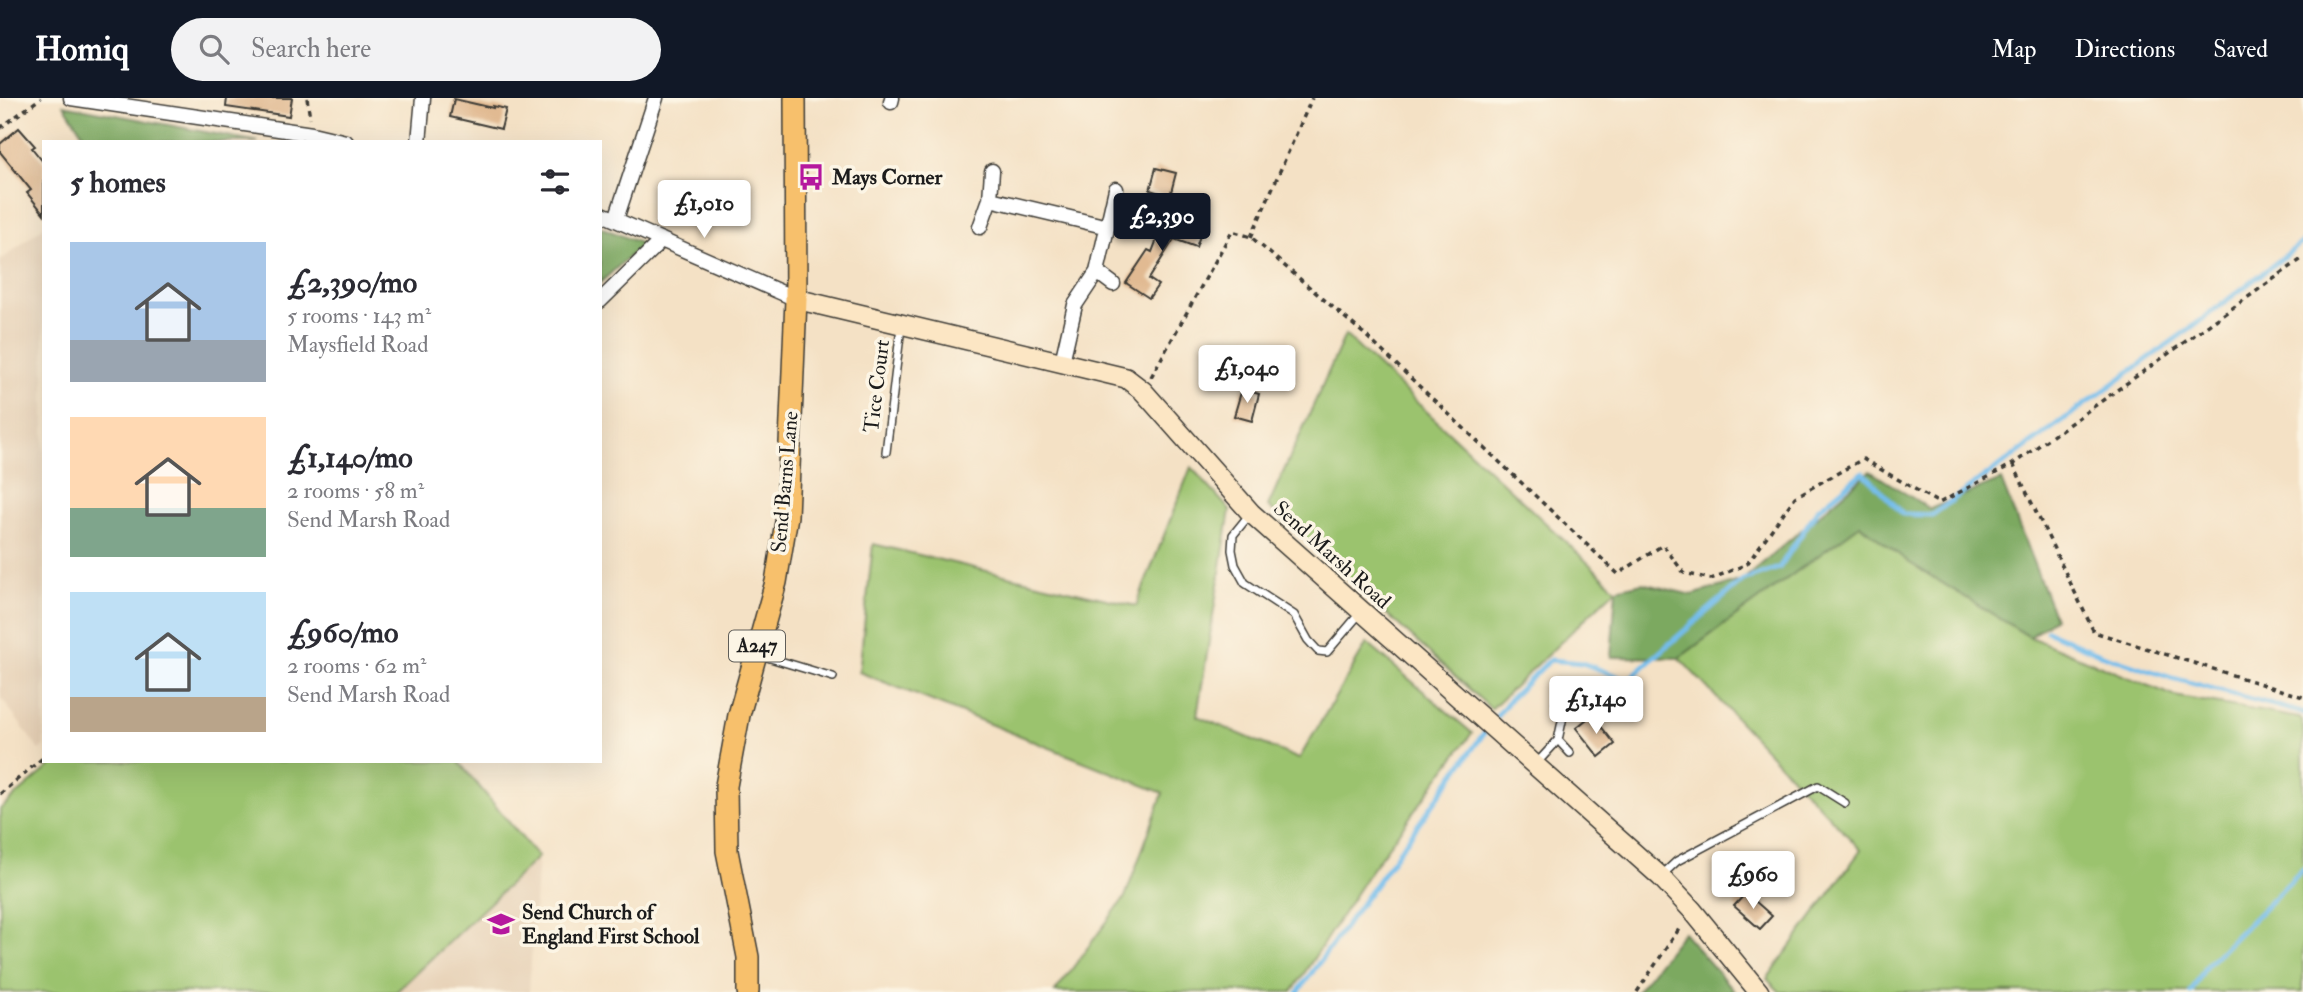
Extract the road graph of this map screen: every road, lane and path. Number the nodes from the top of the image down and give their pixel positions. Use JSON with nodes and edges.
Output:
{"nodes":[{"id":1,"x":41,"y":98,"type":"edge"},
{"id":2,"x":71,"y":98,"type":"edge"},
{"id":3,"x":307,"y":98,"type":"edge"},
{"id":4,"x":423,"y":98,"type":"edge"},
{"id":5,"x":656,"y":98,"type":"edge"},
{"id":6,"x":795,"y":98,"type":"edge"},
{"id":7,"x":1312,"y":98,"type":"edge"},
{"id":8,"x":0,"y":128,"type":"edge"},
{"id":9,"x":312,"y":134,"type":"junction"},
{"id":10,"x":338,"y":140,"type":"edge"},
{"id":11,"x":419,"y":140,"type":"edge"},
{"id":12,"x":992,"y":171,"type":"dead end"},
{"id":13,"x":1116,"y":190,"type":"dead end"},
{"id":14,"x":990,"y":199,"type":"junction"},
{"id":15,"x":602,"y":214,"type":"edge"},
{"id":16,"x":616,"y":219,"type":"junction"},
{"id":17,"x":980,"y":227,"type":"dead end"},
{"id":18,"x":1108,"y":227,"type":"junction"},
{"id":19,"x":1251,"y":237,"type":"junction"},
{"id":20,"x":662,"y":240,"type":"junction"},
{"id":21,"x":2303,"y":258,"type":"edge"},
{"id":22,"x":1097,"y":272,"type":"junction"},
{"id":23,"x":1113,"y":284,"type":"dead end"},
{"id":24,"x":602,"y":299,"type":"edge"},
{"id":25,"x":796,"y":299,"type":"junction"},
{"id":26,"x":902,"y":325,"type":"junction"},
{"id":27,"x":1062,"y":362,"type":"junction"},
{"id":28,"x":1143,"y":391,"type":"junction"},
{"id":29,"x":886,"y":452,"type":"dead end"},
{"id":30,"x":2013,"y":464,"type":"junction"},
{"id":31,"x":1251,"y":513,"type":"junction"},
{"id":32,"x":1361,"y":612,"type":"junction"},
{"id":33,"x":755,"y":654,"type":"junction"},
{"id":34,"x":833,"y":677,"type":"dead end"},
{"id":35,"x":2303,"y":697,"type":"edge"},
{"id":36,"x":1564,"y":712,"type":"dead end"},
{"id":37,"x":1558,"y":740,"type":"junction"},
{"id":38,"x":1570,"y":753,"type":"dead end"},
{"id":39,"x":42,"y":759,"type":"edge"},
{"id":40,"x":1535,"y":765,"type":"junction"},
{"id":41,"x":0,"y":794,"type":"edge"},
{"id":42,"x":1845,"y":803,"type":"dead end"},
{"id":43,"x":1661,"y":877,"type":"junction"},
{"id":44,"x":1692,"y":910,"type":"junction"},
{"id":45,"x":748,"y":992,"type":"edge"},
{"id":46,"x":1637,"y":992,"type":"edge"},
{"id":47,"x":1759,"y":992,"type":"edge"}],
"edges":[{"from":1,"to":8,"type":"path"},
{"from":2,"to":9,"type":"street"},
{"from":3,"to":9,"type":"path"},
{"from":4,"to":11,"type":"street"},
{"from":5,"to":16,"type":"street"},
{"from":6,"to":25,"type":"main road","number":"A247"},
{"from":7,"to":19,"type":"path"},
{"from":9,"to":10,"type":"street"},
{"from":12,"to":14,"type":"street"},
{"from":13,"to":18,"type":"street"},
{"from":14,"to":17,"type":"street"},
{"from":14,"to":18,"type":"street"},
{"from":15,"to":16,"type":"street"},
{"from":16,"to":20,"type":"street"},
{"from":18,"to":22,"type":"street"},
{"from":19,"to":28,"type":"path"},
{"from":19,"to":30,"type":"path"},
{"from":20,"to":24,"type":"street"},
{"from":20,"to":25,"type":"street"},
{"from":21,"to":30,"type":"path"},
{"from":22,"to":23,"type":"street"},
{"from":22,"to":27,"type":"street"},
{"from":25,"to":26,"type":"main road","name":"Send Marsh Road"},
{"from":25,"to":33,"type":"main road","name":"Send Barns Lane","number":"A247"},
{"from":26,"to":27,"type":"main road","name":"Send Marsh Road"},
{"from":26,"to":29,"type":"lane","name":"Tice Court"},
{"from":27,"to":28,"type":"main road","name":"Send Marsh Road"},
{"from":28,"to":31,"type":"main road","name":"Send Marsh Road"},
{"from":30,"to":35,"type":"path"},
{"from":31,"to":32,"type":"main road","name":"Send Marsh Road"},
{"from":31,"to":32,"type":"lane"},
{"from":32,"to":40,"type":"main road","name":"Send Marsh Road"},
{"from":33,"to":34,"type":"lane"},
{"from":33,"to":45,"type":"main road","name":"Send Barns Lane","number":"A247"},
{"from":36,"to":37,"type":"lane"},
{"from":37,"to":38,"type":"lane"},
{"from":37,"to":40,"type":"lane"},
{"from":39,"to":41,"type":"path"},
{"from":40,"to":43,"type":"main road","name":"Send Marsh Road"},
{"from":42,"to":43,"type":"lane"},
{"from":43,"to":44,"type":"main road","name":"Send Marsh Road"},
{"from":44,"to":46,"type":"path"},
{"from":44,"to":47,"type":"main road","name":"Send Marsh Road"}]}
